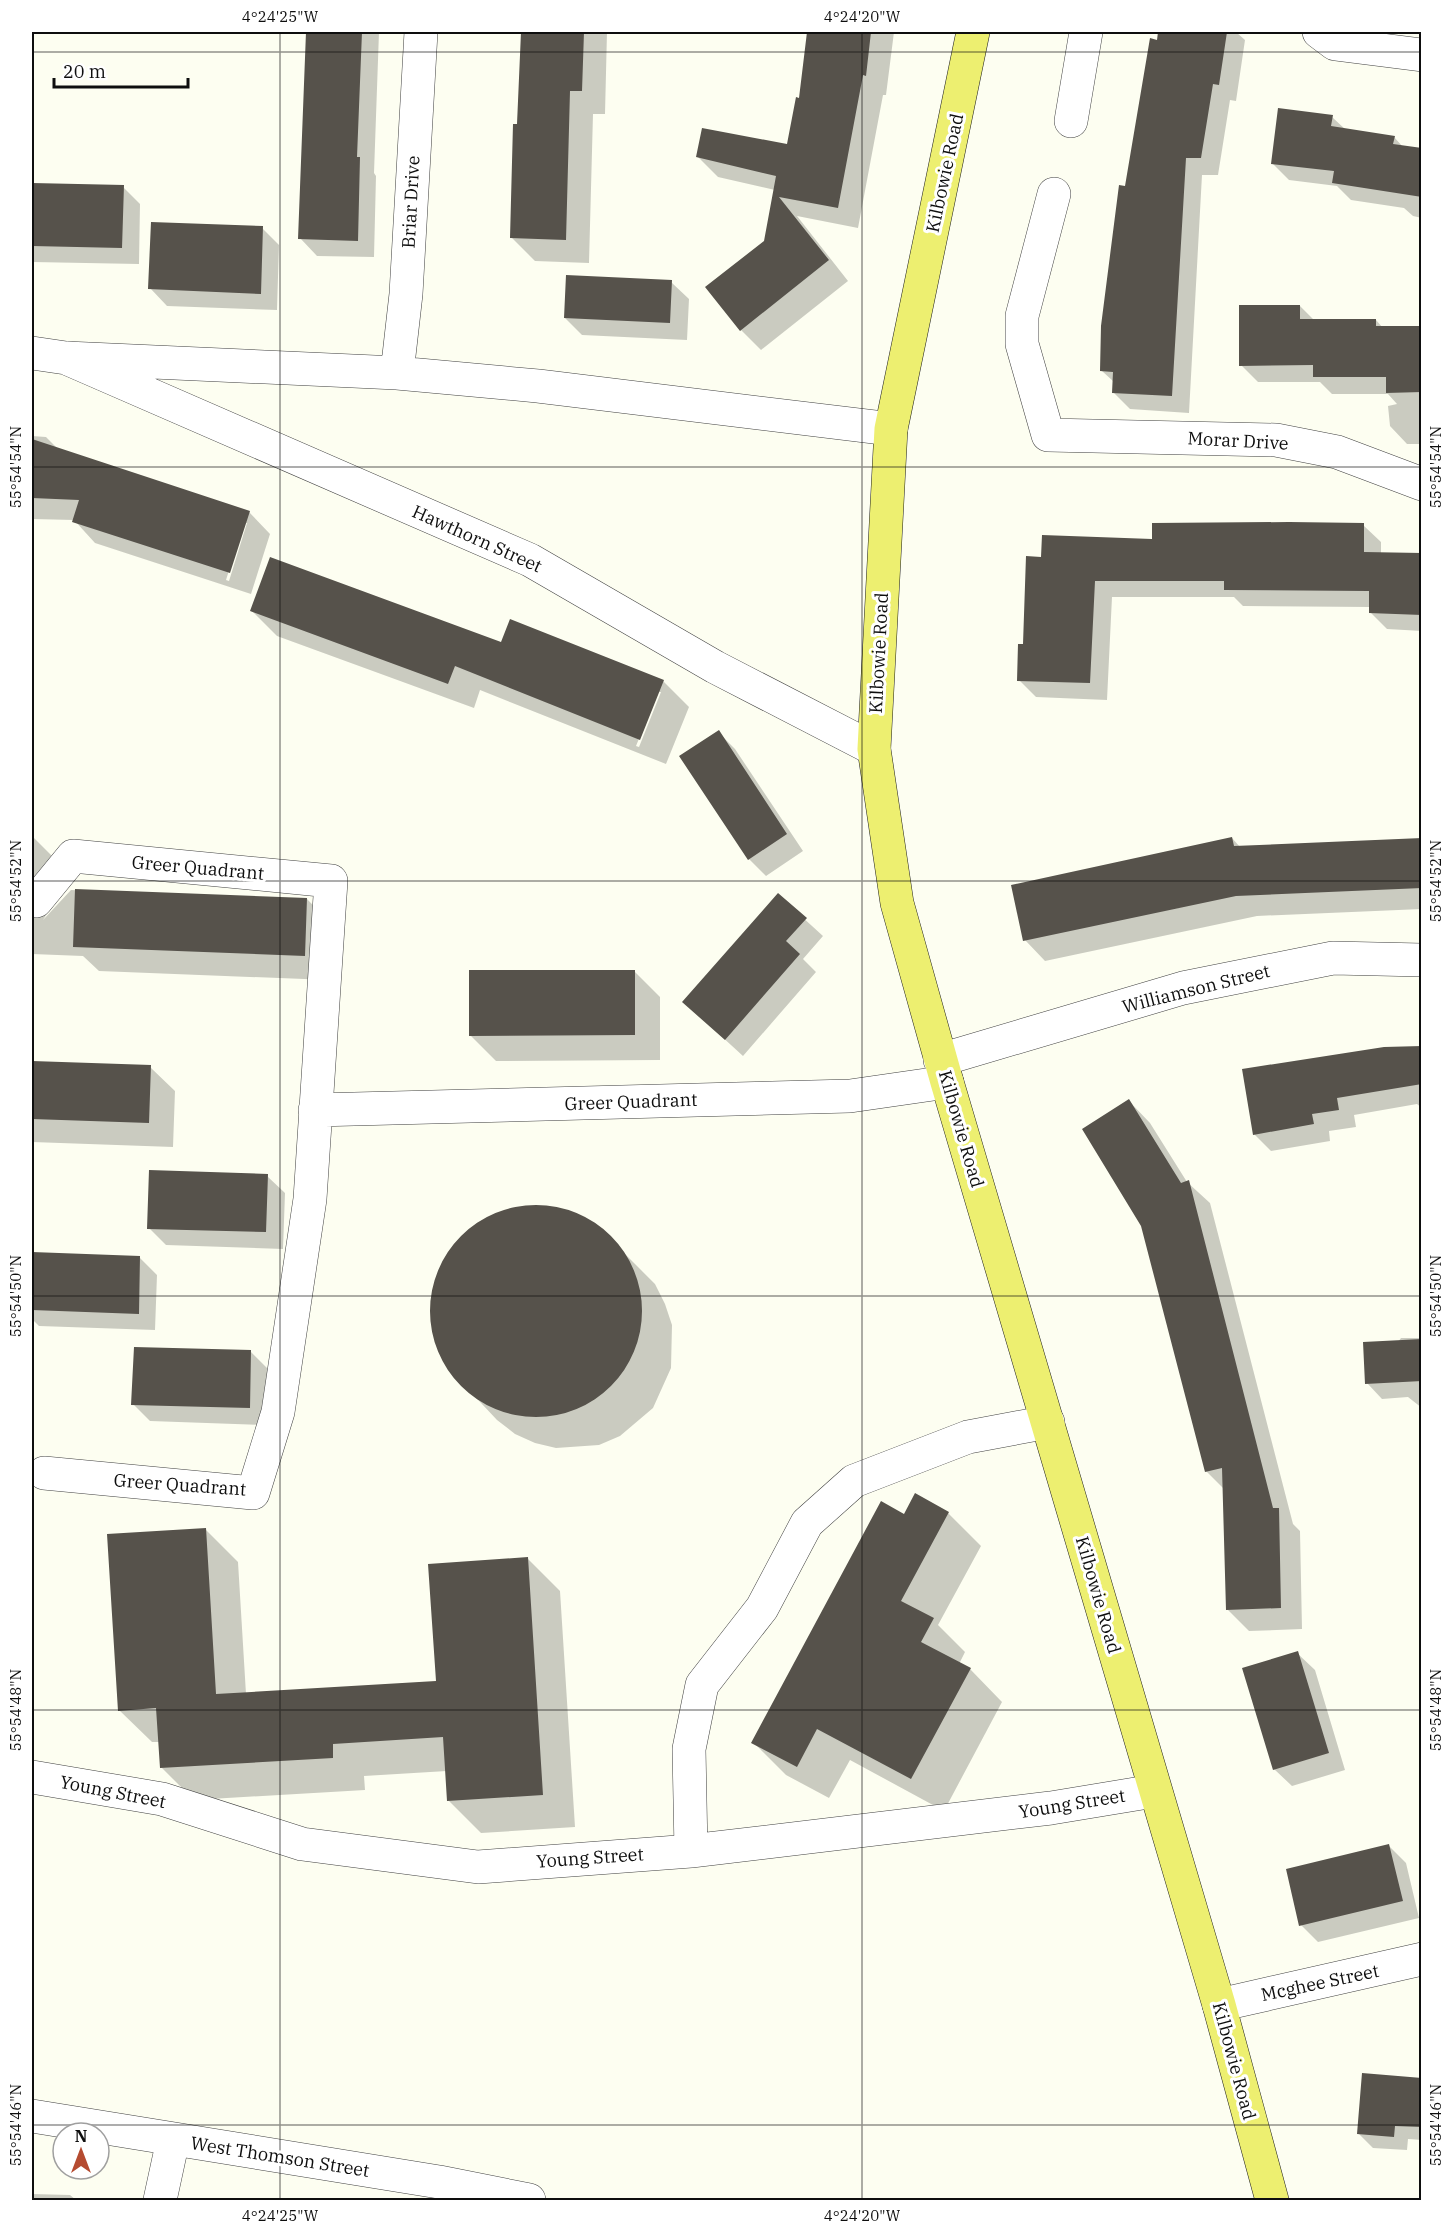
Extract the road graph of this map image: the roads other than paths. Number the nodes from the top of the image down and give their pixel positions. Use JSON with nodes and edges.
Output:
{"nodes":[{"id":1,"x":421,"y":32,"type":"edge"},
{"id":2,"x":973,"y":32,"type":"edge"},
{"id":3,"x":1086,"y":32,"type":"edge"},
{"id":4,"x":1319,"y":32,"type":"edge"},
{"id":5,"x":1422,"y":55,"type":"edge"},
{"id":6,"x":1071,"y":121,"type":"dead end"},
{"id":7,"x":1054,"y":194,"type":"dead end"},
{"id":8,"x":32,"y":353,"type":"edge"},
{"id":9,"x":66,"y":358,"type":"junction"},
{"id":10,"x":397,"y":373,"type":"junction"},
{"id":11,"x":891,"y":429,"type":"junction"},
{"id":12,"x":1422,"y":484,"type":"edge"},
{"id":13,"x":874,"y":749,"type":"junction"},
{"id":14,"x":36,"y":901,"type":"dead end"},
{"id":15,"x":1422,"y":960,"type":"edge"},
{"id":16,"x":944,"y":1071,"type":"junction"},
{"id":17,"x":315,"y":1110,"type":"junction"},
{"id":18,"x":1048,"y":1422,"type":"junction"},
{"id":19,"x":44,"y":1473,"type":"dead end"},
{"id":20,"x":32,"y":1777,"type":"edge"},
{"id":21,"x":1154,"y":1791,"type":"junction"},
{"id":22,"x":690,"y":1851,"type":"junction"},
{"id":23,"x":1422,"y":1959,"type":"edge"},
{"id":24,"x":1219,"y":2005,"type":"junction"},
{"id":25,"x":32,"y":2116,"type":"edge"},
{"id":26,"x":172,"y":2140,"type":"junction"},
{"id":27,"x":160,"y":2200,"type":"edge"},
{"id":28,"x":529,"y":2200,"type":"edge"},
{"id":29,"x":1272,"y":2200,"type":"edge"}],
"edges":[{"from":1,"to":10,"type":"street","name":"Briar Drive"},
{"from":2,"to":11,"type":"main road","name":"Kilbowie Road"},
{"from":3,"to":6,"type":"street"},
{"from":4,"to":5,"type":"street"},
{"from":7,"to":12,"type":"street","name":"Morar Drive"},
{"from":8,"to":9,"type":"street","name":"Hawthorn Street"},
{"from":9,"to":10,"type":"street","name":"Hawthorn Street"},
{"from":9,"to":13,"type":"street","name":"Hawthorn Street"},
{"from":10,"to":11,"type":"street","name":"Hawthorn Street"},
{"from":11,"to":13,"type":"main road","name":"Kilbowie Road"},
{"from":13,"to":16,"type":"main road","name":"Kilbowie Road"},
{"from":14,"to":17,"type":"street","name":"Greer Quadrant"},
{"from":15,"to":16,"type":"street","name":"Williamson Street"},
{"from":16,"to":17,"type":"street","name":"Greer Quadrant"},
{"from":16,"to":18,"type":"main road","name":"Kilbowie Road"},
{"from":17,"to":19,"type":"street","name":"Greer Quadrant"},
{"from":18,"to":21,"type":"main road","name":"Kilbowie Road"},
{"from":18,"to":22,"type":"street"},
{"from":20,"to":22,"type":"street","name":"Young Street"},
{"from":21,"to":22,"type":"street","name":"Young Street"},
{"from":21,"to":24,"type":"main road","name":"Kilbowie Road"},
{"from":23,"to":24,"type":"street","name":"Mcghee Street"},
{"from":24,"to":29,"type":"main road","name":"Kilbowie Road"},
{"from":25,"to":26,"type":"street","name":"West Thomson Street"},
{"from":26,"to":27,"type":"street"},
{"from":26,"to":28,"type":"street","name":"West Thomson Street"}]}
